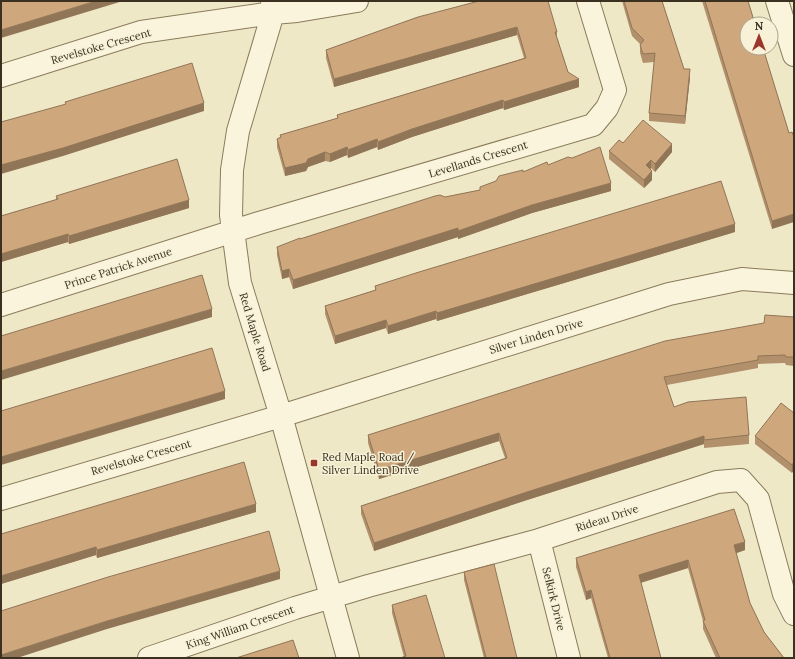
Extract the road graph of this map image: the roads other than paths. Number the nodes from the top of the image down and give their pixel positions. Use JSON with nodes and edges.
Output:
{"nodes":[{"id":1,"x":357,"y":1,"type":"edge"},
{"id":2,"x":588,"y":1,"type":"edge"},
{"id":3,"x":777,"y":1,"type":"edge"},
{"id":4,"x":272,"y":7,"type":"edge"},
{"id":5,"x":794,"y":54,"type":"edge"},
{"id":6,"x":1,"y":76,"type":"edge"},
{"id":7,"x":234,"y":231,"type":"junction"},
{"id":8,"x":794,"y":283,"type":"edge"},
{"id":9,"x":1,"y":305,"type":"edge"},
{"id":10,"x":281,"y":416,"type":"junction"},
{"id":11,"x":1,"y":499,"type":"edge"},
{"id":12,"x":539,"y":540,"type":"junction"},
{"id":13,"x":332,"y":597,"type":"junction"},
{"id":14,"x":794,"y":614,"type":"edge"},
{"id":15,"x":149,"y":658,"type":"edge"},
{"id":16,"x":348,"y":658,"type":"edge"},
{"id":17,"x":569,"y":658,"type":"edge"}],
"edges":[{"from":1,"to":4,"type":"street"},
{"from":2,"to":7,"type":"street","name":"Levellands Crescent"},
{"from":3,"to":5,"type":"street"},
{"from":4,"to":6,"type":"street","name":"Revelstoke Crescent"},
{"from":4,"to":7,"type":"street","name":"Red Maple Road"},
{"from":7,"to":9,"type":"street","name":"Prince Patrick Avenue"},
{"from":7,"to":10,"type":"street","name":"Red Maple Road"},
{"from":8,"to":10,"type":"street","name":"Silver Linden Drive"},
{"from":10,"to":11,"type":"street","name":"Revelstoke Crescent"},
{"from":10,"to":13,"type":"street","name":"Red Maple Road"},
{"from":12,"to":13,"type":"street","name":"Rideau Drive"},
{"from":12,"to":14,"type":"street","name":"Rideau Drive"},
{"from":12,"to":17,"type":"street","name":"Selkirk Drive"},
{"from":13,"to":15,"type":"street","name":"King William Crescent"},
{"from":13,"to":16,"type":"street","name":"Red Maple Road"}]}
